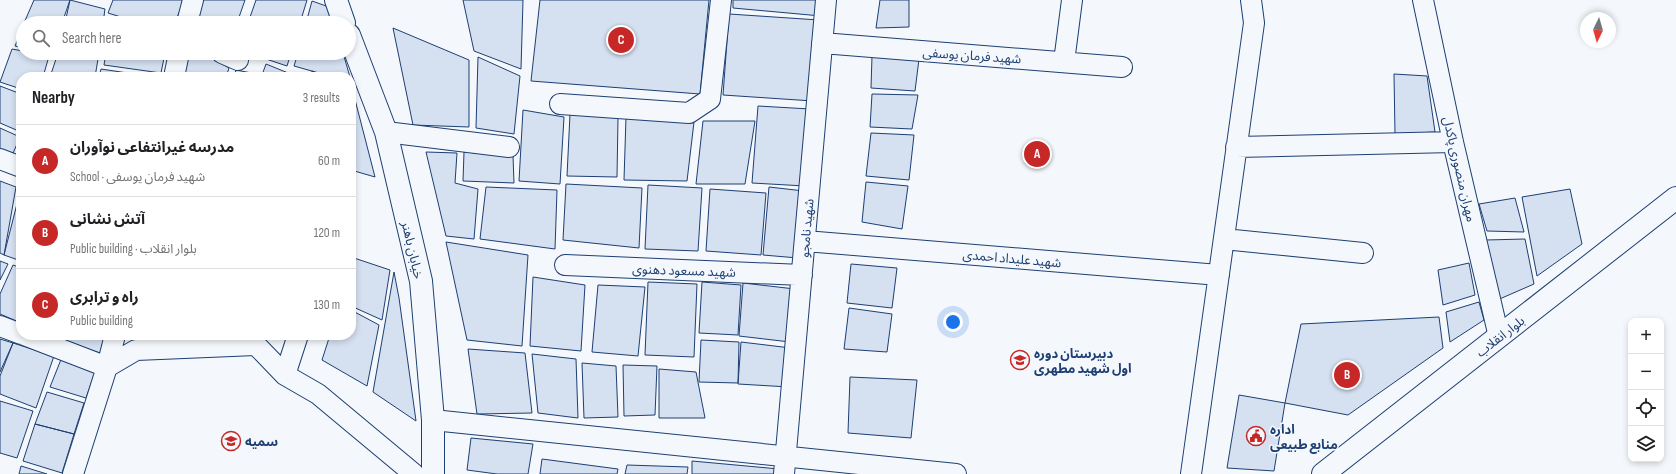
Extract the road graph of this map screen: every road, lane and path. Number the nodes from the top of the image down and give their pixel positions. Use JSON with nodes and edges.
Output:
{"nodes":[{"id":1,"x":193,"y":0,"type":"edge"},
{"id":2,"x":336,"y":0,"type":"edge"},
{"id":3,"x":720,"y":0,"type":"edge"},
{"id":4,"x":826,"y":0,"type":"edge"},
{"id":5,"x":1072,"y":0,"type":"edge"},
{"id":6,"x":1251,"y":0,"type":"edge"},
{"id":7,"x":1423,"y":0,"type":"edge"},
{"id":8,"x":189,"y":16,"type":"edge"},
{"id":9,"x":342,"y":16,"type":"edge"},
{"id":10,"x":822,"y":43,"type":"junction"},
{"id":11,"x":356,"y":53,"type":"edge"},
{"id":12,"x":178,"y":60,"type":"edge"},
{"id":13,"x":1064,"y":62,"type":"junction"},
{"id":14,"x":1122,"y":67,"type":"dead end"},
{"id":15,"x":175,"y":72,"type":"edge"},
{"id":16,"x":560,"y":104,"type":"dead end"},
{"id":17,"x":386,"y":132,"type":"junction"},
{"id":18,"x":1453,"y":142,"type":"junction"},
{"id":19,"x":509,"y":147,"type":"dead end"},
{"id":20,"x":1236,"y":147,"type":"junction"},
{"id":21,"x":0,"y":159,"type":"edge"},
{"id":22,"x":16,"y":166,"type":"edge"},
{"id":23,"x":1676,"y":198,"type":"edge"},
{"id":24,"x":1224,"y":239,"type":"junction"},
{"id":25,"x":805,"y":241,"type":"junction"},
{"id":26,"x":1363,"y":253,"type":"dead end"},
{"id":27,"x":565,"y":265,"type":"dead end"},
{"id":28,"x":802,"y":275,"type":"junction"},
{"id":29,"x":1219,"y":275,"type":"junction"},
{"id":30,"x":0,"y":326,"type":"edge"},
{"id":31,"x":16,"y":332,"type":"edge"},
{"id":32,"x":1499,"y":337,"type":"junction"},
{"id":33,"x":37,"y":340,"type":"edge"},
{"id":34,"x":114,"y":340,"type":"edge"},
{"id":35,"x":296,"y":340,"type":"edge"},
{"id":36,"x":107,"y":367,"type":"junction"},
{"id":37,"x":285,"y":374,"type":"junction"},
{"id":38,"x":433,"y":420,"type":"junction"},
{"id":39,"x":785,"y":465,"type":"edge"},
{"id":40,"x":75,"y":469,"type":"edge"},
{"id":41,"x":414,"y":474,"type":"edge"},
{"id":42,"x":433,"y":474,"type":"edge"},
{"id":43,"x":956,"y":474,"type":"edge"},
{"id":44,"x":1191,"y":474,"type":"edge"},
{"id":45,"x":1323,"y":474,"type":"edge"}],
"edges":[{"from":1,"to":8,"type":"street"},
{"from":2,"to":9,"type":"street"},
{"from":3,"to":16,"type":"street"},
{"from":4,"to":10,"type":"street","name":"شهید نامجو"},
{"from":5,"to":13,"type":"street"},
{"from":6,"to":20,"type":"street"},
{"from":7,"to":18,"type":"street","name":"مهران منصوری پاکدل"},
{"from":10,"to":13,"type":"street","name":"شهید فرمان یوسفی"},
{"from":10,"to":25,"type":"street","name":"شهید نامجو"},
{"from":11,"to":17,"type":"street","name":"خیابان باهنر"},
{"from":12,"to":15,"type":"street"},
{"from":13,"to":14,"type":"street","name":"شهید فرمان یوسفی"},
{"from":17,"to":19,"type":"street"},
{"from":17,"to":38,"type":"street","name":"خیابان باهنر"},
{"from":18,"to":20,"type":"street"},
{"from":18,"to":32,"type":"street","name":"مهران منصوری پاکدل"},
{"from":20,"to":24,"type":"street"},
{"from":21,"to":22,"type":"street"},
{"from":23,"to":32,"type":"street","name":"بلوار انقلاب"},
{"from":24,"to":26,"type":"street"},
{"from":24,"to":29,"type":"street"},
{"from":25,"to":28,"type":"street","name":"شهید نامجو"},
{"from":25,"to":29,"type":"street","name":"شهید علیداد احمدی"},
{"from":27,"to":28,"type":"street","name":"شهید مسعود دهنوی"},
{"from":28,"to":39,"type":"street","name":"شهید نامجو"},
{"from":29,"to":44,"type":"street"},
{"from":30,"to":31,"type":"street"},
{"from":32,"to":45,"type":"street","name":"بلوار انقلاب"},
{"from":33,"to":36,"type":"street"},
{"from":34,"to":36,"type":"street"},
{"from":35,"to":37,"type":"street"},
{"from":36,"to":37,"type":"street"},
{"from":36,"to":40,"type":"street"},
{"from":37,"to":41,"type":"street"},
{"from":38,"to":39,"type":"street"},
{"from":38,"to":42,"type":"street","name":"خیابان باهنر"},
{"from":39,"to":43,"type":"street"}]}
